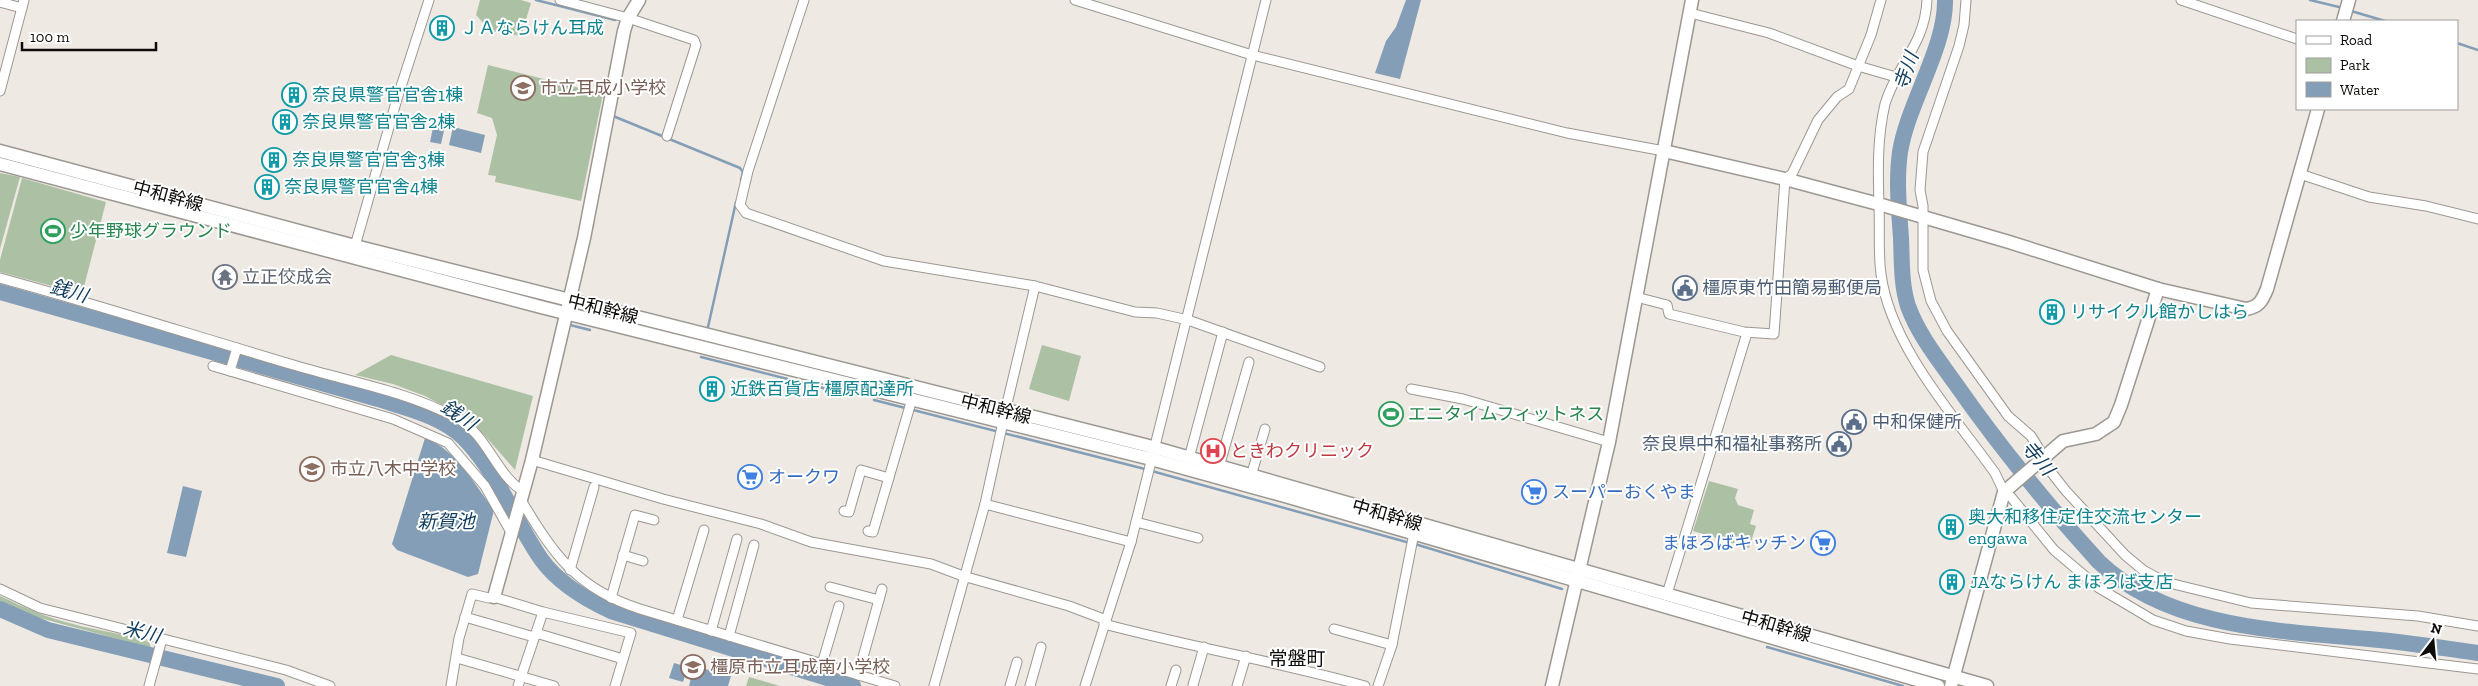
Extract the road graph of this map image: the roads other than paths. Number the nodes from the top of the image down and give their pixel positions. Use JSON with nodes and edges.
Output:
{"nodes":[{"id":1,"x":429,"y":0,"type":"edge"},
{"id":2,"x":560,"y":0,"type":"edge"},
{"id":3,"x":639,"y":0,"type":"edge"},
{"id":4,"x":804,"y":0,"type":"edge"},
{"id":5,"x":1075,"y":0,"type":"edge"},
{"id":6,"x":1266,"y":0,"type":"edge"},
{"id":7,"x":1881,"y":0,"type":"edge"},
{"id":8,"x":1927,"y":0,"type":"edge"},
{"id":9,"x":1966,"y":0,"type":"edge"},
{"id":10,"x":2181,"y":0,"type":"edge"},
{"id":11,"x":0,"y":2,"type":"edge"},
{"id":12,"x":23,"y":4,"type":"edge"},
{"id":13,"x":1691,"y":6,"type":"edge"},
{"id":14,"x":628,"y":18,"type":"junction"},
{"id":15,"x":2296,"y":39,"type":"edge"},
{"id":16,"x":1252,"y":55,"type":"junction"},
{"id":17,"x":1858,"y":66,"type":"junction"},
{"id":18,"x":1896,"y":77,"type":"junction"},
{"id":19,"x":0,"y":91,"type":"edge"},
{"id":20,"x":2318,"y":110,"type":"edge"},
{"id":21,"x":667,"y":136,"type":"dead end"},
{"id":22,"x":0,"y":151,"type":"edge"},
{"id":23,"x":1664,"y":151,"type":"junction"},
{"id":24,"x":0,"y":164,"type":"edge"},
{"id":25,"x":2300,"y":174,"type":"junction"},
{"id":26,"x":1785,"y":179,"type":"junction"},
{"id":27,"x":1881,"y":205,"type":"junction"},
{"id":28,"x":1919,"y":216,"type":"junction"},
{"id":29,"x":2478,"y":219,"type":"edge"},
{"id":30,"x":355,"y":246,"type":"junction"},
{"id":31,"x":0,"y":278,"type":"edge"},
{"id":32,"x":1035,"y":286,"type":"junction"},
{"id":33,"x":2158,"y":289,"type":"junction"},
{"id":34,"x":1636,"y":297,"type":"junction"},
{"id":35,"x":568,"y":307,"type":"junction"},
{"id":36,"x":1188,"y":320,"type":"junction"},
{"id":37,"x":1222,"y":332,"type":"junction"},
{"id":38,"x":1747,"y":333,"type":"junction"},
{"id":39,"x":237,"y":350,"type":"junction"},
{"id":40,"x":1249,"y":362,"type":"dead end"},
{"id":41,"x":213,"y":366,"type":"dead end"},
{"id":42,"x":1320,"y":367,"type":"dead end"},
{"id":43,"x":231,"y":369,"type":"junction"},
{"id":44,"x":1411,"y":389,"type":"dead end"},
{"id":45,"x":910,"y":406,"type":"junction"},
{"id":46,"x":1002,"y":424,"type":"junction"},
{"id":47,"x":1265,"y":430,"type":"dead end"},
{"id":48,"x":1609,"y":442,"type":"junction"},
{"id":49,"x":1188,"y":458,"type":"junction"},
{"id":50,"x":2042,"y":458,"type":"junction"},
{"id":51,"x":532,"y":460,"type":"junction"},
{"id":52,"x":1151,"y":462,"type":"junction"},
{"id":53,"x":1219,"y":466,"type":"junction"},
{"id":54,"x":1251,"y":476,"type":"junction"},
{"id":55,"x":889,"y":478,"type":"junction"},
{"id":56,"x":594,"y":487,"type":"dead end"},
{"id":57,"x":2007,"y":489,"type":"junction"},
{"id":58,"x":522,"y":499,"type":"junction"},
{"id":59,"x":985,"y":504,"type":"junction"},
{"id":60,"x":844,"y":511,"type":"dead end"},
{"id":61,"x":654,"y":520,"type":"dead end"},
{"id":62,"x":1136,"y":522,"type":"junction"},
{"id":63,"x":704,"y":530,"type":"dead end"},
{"id":64,"x":513,"y":531,"type":"junction"},
{"id":65,"x":868,"y":531,"type":"dead end"},
{"id":66,"x":1198,"y":538,"type":"dead end"},
{"id":67,"x":737,"y":539,"type":"dead end"},
{"id":68,"x":1412,"y":540,"type":"junction"},
{"id":69,"x":1131,"y":542,"type":"junction"},
{"id":70,"x":754,"y":545,"type":"dead end"},
{"id":71,"x":623,"y":555,"type":"junction"},
{"id":72,"x":643,"y":561,"type":"dead end"},
{"id":73,"x":570,"y":570,"type":"junction"},
{"id":74,"x":963,"y":576,"type":"junction"},
{"id":75,"x":1579,"y":576,"type":"junction"},
{"id":76,"x":830,"y":587,"type":"dead end"},
{"id":77,"x":0,"y":589,"type":"edge"},
{"id":78,"x":882,"y":589,"type":"dead end"},
{"id":79,"x":1666,"y":594,"type":"junction"},
{"id":80,"x":494,"y":597,"type":"junction"},
{"id":81,"x":611,"y":598,"type":"junction"},
{"id":82,"x":879,"y":600,"type":"junction"},
{"id":83,"x":839,"y":606,"type":"dead end"},
{"id":84,"x":543,"y":612,"type":"junction"},
{"id":85,"x":465,"y":617,"type":"junction"},
{"id":86,"x":677,"y":620,"type":"junction"},
{"id":87,"x":1105,"y":622,"type":"junction"},
{"id":88,"x":2478,"y":626,"type":"edge"},
{"id":89,"x":1334,"y":629,"type":"dead end"},
{"id":90,"x":711,"y":630,"type":"junction"},
{"id":91,"x":535,"y":635,"type":"junction"},
{"id":92,"x":729,"y":636,"type":"junction"},
{"id":93,"x":161,"y":641,"type":"junction"},
{"id":94,"x":1392,"y":645,"type":"junction"},
{"id":95,"x":1041,"y":647,"type":"dead end"},
{"id":96,"x":1204,"y":647,"type":"junction"},
{"id":97,"x":1246,"y":656,"type":"junction"},
{"id":98,"x":458,"y":658,"type":"junction"},
{"id":99,"x":623,"y":659,"type":"junction"},
{"id":100,"x":1017,"y":662,"type":"dead end"},
{"id":101,"x":822,"y":664,"type":"junction"},
{"id":102,"x":1176,"y":670,"type":"dead end"},
{"id":103,"x":2478,"y":670,"type":"edge"},
{"id":104,"x":858,"y":675,"type":"junction"},
{"id":105,"x":522,"y":676,"type":"junction"},
{"id":106,"x":1952,"y":681,"type":"edge"},
{"id":107,"x":149,"y":686,"type":"edge"},
{"id":108,"x":330,"y":686,"type":"edge"},
{"id":109,"x":451,"y":686,"type":"edge"},
{"id":110,"x":518,"y":686,"type":"edge"},
{"id":111,"x":554,"y":686,"type":"edge"},
{"id":112,"x":615,"y":686,"type":"edge"},
{"id":113,"x":895,"y":686,"type":"edge"},
{"id":114,"x":934,"y":686,"type":"edge"},
{"id":115,"x":1010,"y":686,"type":"edge"},
{"id":116,"x":1030,"y":686,"type":"edge"},
{"id":117,"x":1085,"y":686,"type":"edge"},
{"id":118,"x":1171,"y":686,"type":"edge"},
{"id":119,"x":1193,"y":686,"type":"edge"},
{"id":120,"x":1237,"y":686,"type":"edge"},
{"id":121,"x":1365,"y":686,"type":"edge"},
{"id":122,"x":1378,"y":686,"type":"edge"},
{"id":123,"x":1552,"y":686,"type":"edge"},
{"id":124,"x":1938,"y":686,"type":"edge"},
{"id":125,"x":1987,"y":686,"type":"edge"}],
"edges":[{"from":1,"to":30,"type":"street"},
{"from":2,"to":14,"type":"street"},
{"from":3,"to":14,"type":"main road"},
{"from":4,"to":32,"type":"street"},
{"from":5,"to":16,"type":"street"},
{"from":6,"to":16,"type":"street"},
{"from":7,"to":17,"type":"street"},
{"from":8,"to":18,"type":"street"},
{"from":9,"to":28,"type":"street"},
{"from":10,"to":15,"type":"street"},
{"from":11,"to":12,"type":"street"},
{"from":12,"to":19,"type":"street"},
{"from":13,"to":17,"type":"street"},
{"from":13,"to":23,"type":"main road"},
{"from":14,"to":21,"type":"street"},
{"from":14,"to":35,"type":"main road"},
{"from":16,"to":23,"type":"street"},
{"from":16,"to":36,"type":"street"},
{"from":17,"to":18,"type":"street"},
{"from":17,"to":26,"type":"street"},
{"from":18,"to":27,"type":"street"},
{"from":20,"to":25,"type":"main road"},
{"from":22,"to":30,"type":"main road","name":"中和幹線"},
{"from":23,"to":26,"type":"main road"},
{"from":23,"to":34,"type":"main road"},
{"from":24,"to":35,"type":"main road","name":"中和幹線"},
{"from":25,"to":29,"type":"street"},
{"from":25,"to":33,"type":"main road"},
{"from":26,"to":27,"type":"main road"},
{"from":26,"to":38,"type":"street"},
{"from":27,"to":28,"type":"main road"},
{"from":27,"to":57,"type":"street"},
{"from":28,"to":33,"type":"main road"},
{"from":28,"to":50,"type":"street"},
{"from":30,"to":35,"type":"main road","name":"中和幹線"},
{"from":31,"to":39,"type":"street"},
{"from":32,"to":36,"type":"street"},
{"from":32,"to":46,"type":"street"},
{"from":33,"to":50,"type":"main road"},
{"from":34,"to":38,"type":"street"},
{"from":34,"to":48,"type":"main road"},
{"from":35,"to":45,"type":"main road","name":"中和幹線"},
{"from":35,"to":46,"type":"main road","name":"中和幹線"},
{"from":35,"to":51,"type":"main road"},
{"from":36,"to":37,"type":"street"},
{"from":36,"to":52,"type":"street"},
{"from":37,"to":42,"type":"street"},
{"from":37,"to":49,"type":"street"},
{"from":38,"to":79,"type":"street"},
{"from":39,"to":43,"type":"street"},
{"from":39,"to":58,"type":"street"},
{"from":40,"to":53,"type":"street"},
{"from":41,"to":43,"type":"street"},
{"from":43,"to":64,"type":"street"},
{"from":44,"to":48,"type":"street"},
{"from":45,"to":46,"type":"main road","name":"中和幹線"},
{"from":45,"to":55,"type":"street"},
{"from":46,"to":52,"type":"main road","name":"中和幹線"},
{"from":46,"to":59,"type":"street"},
{"from":47,"to":54,"type":"street"},
{"from":48,"to":75,"type":"main road"},
{"from":49,"to":52,"type":"main road","name":"中和幹線"},
{"from":49,"to":53,"type":"main road","name":"中和幹線"},
{"from":50,"to":57,"type":"main road"},
{"from":50,"to":88,"type":"street"},
{"from":51,"to":58,"type":"main road"},
{"from":51,"to":74,"type":"street"},
{"from":52,"to":62,"type":"street"},
{"from":52,"to":68,"type":"main road","name":"中和幹線"},
{"from":53,"to":54,"type":"main road","name":"中和幹線"},
{"from":54,"to":75,"type":"main road","name":"中和幹線"},
{"from":55,"to":60,"type":"street"},
{"from":55,"to":65,"type":"street"},
{"from":56,"to":73,"type":"street"},
{"from":57,"to":103,"type":"street"},
{"from":57,"to":106,"type":"main road"},
{"from":58,"to":64,"type":"main road"},
{"from":58,"to":73,"type":"street"},
{"from":59,"to":69,"type":"street"},
{"from":59,"to":74,"type":"street"},
{"from":61,"to":71,"type":"street"},
{"from":62,"to":66,"type":"street"},
{"from":62,"to":69,"type":"street"},
{"from":63,"to":86,"type":"street"},
{"from":64,"to":80,"type":"main road"},
{"from":67,"to":90,"type":"street"},
{"from":68,"to":75,"type":"main road","name":"中和幹線"},
{"from":68,"to":94,"type":"street"},
{"from":69,"to":87,"type":"street"},
{"from":70,"to":92,"type":"street"},
{"from":71,"to":72,"type":"street"},
{"from":71,"to":81,"type":"street"},
{"from":73,"to":81,"type":"street"},
{"from":74,"to":87,"type":"street"},
{"from":74,"to":114,"type":"street"},
{"from":75,"to":79,"type":"main road","name":"中和幹線"},
{"from":75,"to":123,"type":"main road"},
{"from":75,"to":124,"type":"main road","name":"中和幹線"},
{"from":76,"to":82,"type":"street"},
{"from":77,"to":93,"type":"street"},
{"from":78,"to":82,"type":"street"},
{"from":79,"to":106,"type":"main road","name":"中和幹線"},
{"from":80,"to":84,"type":"street"},
{"from":80,"to":85,"type":"street"},
{"from":81,"to":86,"type":"street"},
{"from":82,"to":104,"type":"street"},
{"from":83,"to":101,"type":"street"},
{"from":84,"to":91,"type":"street"},
{"from":84,"to":99,"type":"street"},
{"from":85,"to":91,"type":"street"},
{"from":85,"to":98,"type":"street"},
{"from":86,"to":90,"type":"street"},
{"from":87,"to":96,"type":"street"},
{"from":87,"to":117,"type":"street"},
{"from":89,"to":94,"type":"street"},
{"from":90,"to":92,"type":"street"},
{"from":91,"to":99,"type":"street"},
{"from":91,"to":105,"type":"street"},
{"from":92,"to":101,"type":"street"},
{"from":93,"to":107,"type":"street"},
{"from":93,"to":108,"type":"street"},
{"from":94,"to":122,"type":"street"},
{"from":95,"to":116,"type":"street"},
{"from":96,"to":97,"type":"street"},
{"from":96,"to":119,"type":"street"},
{"from":97,"to":120,"type":"street"},
{"from":97,"to":121,"type":"street"},
{"from":98,"to":105,"type":"street"},
{"from":98,"to":109,"type":"street"},
{"from":99,"to":112,"type":"street"},
{"from":100,"to":115,"type":"street"},
{"from":101,"to":104,"type":"street"},
{"from":102,"to":118,"type":"street"},
{"from":104,"to":113,"type":"street"},
{"from":105,"to":110,"type":"street"},
{"from":105,"to":111,"type":"street"},
{"from":106,"to":125,"type":"main road","name":"中和幹線"}]}
